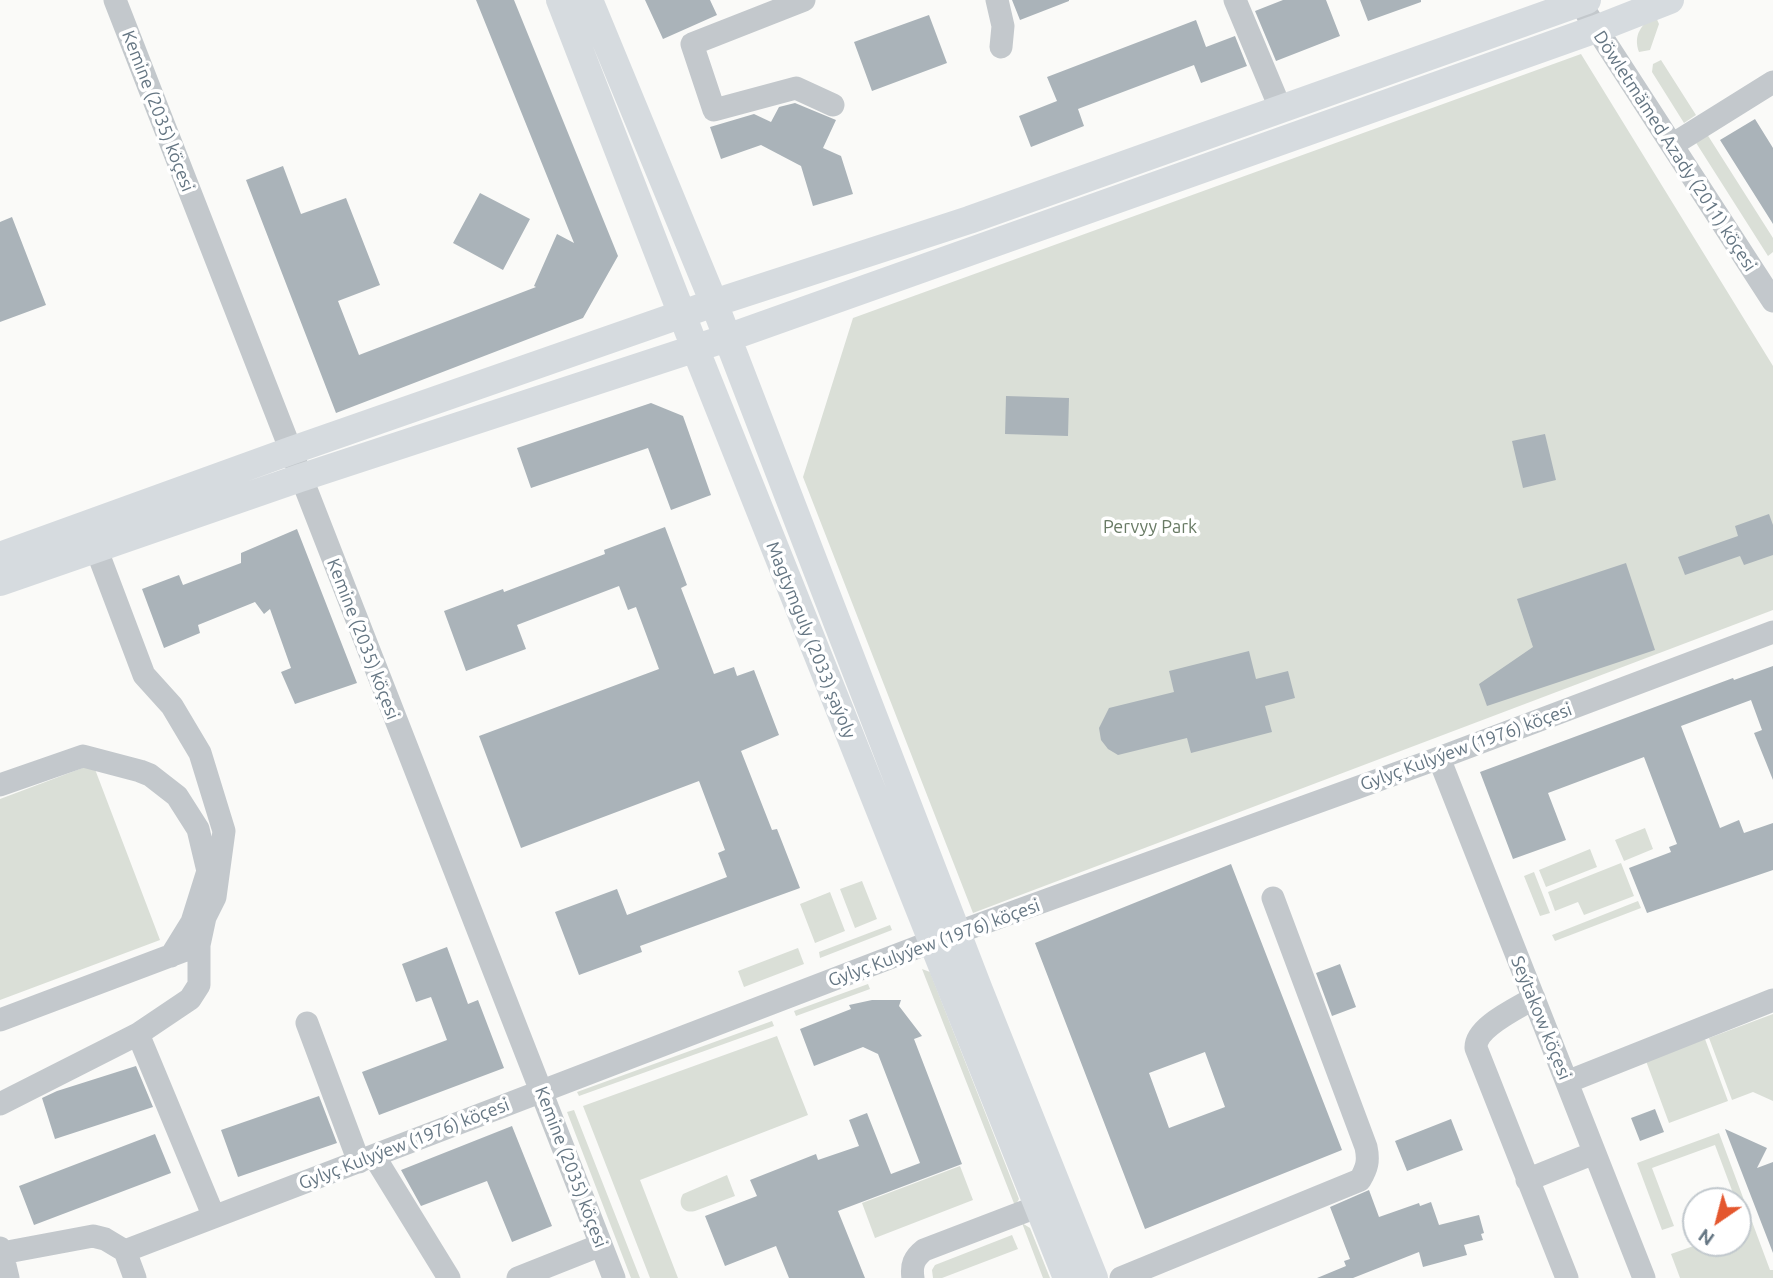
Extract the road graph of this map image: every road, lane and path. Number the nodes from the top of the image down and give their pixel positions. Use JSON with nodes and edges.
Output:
{"nodes":[{"id":1,"x":115,"y":0,"type":"edge"},
{"id":2,"x":559,"y":0,"type":"edge"},
{"id":3,"x":589,"y":0,"type":"edge"},
{"id":4,"x":804,"y":0,"type":"edge"},
{"id":5,"x":997,"y":0,"type":"edge"},
{"id":6,"x":1235,"y":0,"type":"edge"},
{"id":7,"x":1670,"y":0,"type":"edge"},
{"id":8,"x":1581,"y":1,"type":"edge"},
{"id":9,"x":1597,"y":29,"type":"junction"},
{"id":10,"x":1001,"y":47,"type":"dead end"},
{"id":11,"x":1773,"y":82,"type":"edge"},
{"id":12,"x":833,"y":105,"type":"dead end"},
{"id":13,"x":1281,"y":110,"type":"junction"},
{"id":14,"x":1672,"y":145,"type":"junction"},
{"id":15,"x":1764,"y":268,"type":"edge"},
{"id":16,"x":1773,"y":301,"type":"edge"},
{"id":17,"x":714,"y":303,"type":"junction"},
{"id":18,"x":682,"y":315,"type":"junction"},
{"id":19,"x":727,"y":338,"type":"junction"},
{"id":20,"x":695,"y":348,"type":"junction"},
{"id":21,"x":289,"y":451,"type":"junction"},
{"id":22,"x":300,"y":478,"type":"junction"},
{"id":23,"x":96,"y":548,"type":"junction"},
{"id":24,"x":0,"y":556,"type":"edge"},
{"id":25,"x":0,"y":582,"type":"edge"},
{"id":26,"x":1773,"y":632,"type":"edge"},
{"id":27,"x":1439,"y":758,"type":"junction"},
{"id":28,"x":0,"y":785,"type":"edge"},
{"id":29,"x":1273,"y":898,"type":"dead end"},
{"id":30,"x":958,"y":933,"type":"junction"},
{"id":31,"x":931,"y":942,"type":"junction"},
{"id":32,"x":199,"y":945,"type":"junction"},
{"id":33,"x":171,"y":956,"type":"junction"},
{"id":34,"x":1534,"y":998,"type":"junction"},
{"id":35,"x":1773,"y":1000,"type":"edge"},
{"id":36,"x":0,"y":1020,"type":"edge"},
{"id":37,"x":307,"y":1023,"type":"dead end"},
{"id":38,"x":138,"y":1034,"type":"junction"},
{"id":39,"x":1567,"y":1082,"type":"junction"},
{"id":40,"x":541,"y":1090,"type":"junction"},
{"id":41,"x":0,"y":1104,"type":"edge"},
{"id":42,"x":1594,"y":1153,"type":"junction"},
{"id":43,"x":366,"y":1159,"type":"junction"},
{"id":44,"x":1527,"y":1180,"type":"junction"},
{"id":45,"x":1039,"y":1206,"type":"junction"},
{"id":46,"x":214,"y":1217,"type":"junction"},
{"id":47,"x":601,"y":1245,"type":"junction"},
{"id":48,"x":1,"y":1250,"type":"edge"},
{"id":49,"x":125,"y":1251,"type":"junction"},
{"id":50,"x":8,"y":1278,"type":"edge"},
{"id":51,"x":135,"y":1278,"type":"edge"},
{"id":52,"x":449,"y":1278,"type":"edge"},
{"id":53,"x":518,"y":1278,"type":"edge"},
{"id":54,"x":614,"y":1278,"type":"edge"},
{"id":55,"x":913,"y":1278,"type":"edge"},
{"id":56,"x":1068,"y":1278,"type":"edge"},
{"id":57,"x":1094,"y":1278,"type":"edge"},
{"id":58,"x":1121,"y":1278,"type":"edge"},
{"id":59,"x":1567,"y":1278,"type":"edge"},
{"id":60,"x":1644,"y":1278,"type":"edge"}],
"edges":[{"from":1,"to":21,"type":"street","name":"Kemine (2035) köçesi"},
{"from":2,"to":18,"type":"main road","name":"Magtymguly (2033) şaýoly"},
{"from":3,"to":17,"type":"main road","name":"Magtymguly (2033) şaýoly"},
{"from":4,"to":12,"type":"street"},
{"from":5,"to":10,"type":"street"},
{"from":6,"to":13,"type":"street"},
{"from":7,"to":9,"type":"main road"},
{"from":8,"to":9,"type":"street","name":"Döwletmämed Azady (2011) köçesi"},
{"from":8,"to":13,"type":"main road"},
{"from":9,"to":14,"type":"street","name":"Döwletmämed Azady (2011) köçesi"},
{"from":9,"to":19,"type":"main road"},
{"from":11,"to":14,"type":"street"},
{"from":13,"to":17,"type":"main road"},
{"from":14,"to":15,"type":"street","name":"Döwletmämed Azady (2011) köçesi"},
{"from":15,"to":16,"type":"street","name":"Döwletmämed Azady (2011) köçesi"},
{"from":17,"to":18,"type":"main road"},
{"from":17,"to":19,"type":"main road","name":"Magtymguly (2033) şaýoly"},
{"from":18,"to":20,"type":"main road","name":"Magtymguly (2033) şaýoly"},
{"from":18,"to":21,"type":"main road"},
{"from":19,"to":20,"type":"main road"},
{"from":19,"to":30,"type":"main road","name":"Magtymguly (2033) şaýoly"},
{"from":20,"to":22,"type":"main road"},
{"from":20,"to":31,"type":"main road","name":"Magtymguly (2033) şaýoly"},
{"from":21,"to":22,"type":"street","name":"Kemine (2035) köçesi"},
{"from":21,"to":24,"type":"main road"},
{"from":22,"to":23,"type":"main road"},
{"from":22,"to":40,"type":"street","name":"Kemine (2035) köçesi"},
{"from":23,"to":25,"type":"main road"},
{"from":23,"to":32,"type":"street"},
{"from":26,"to":27,"type":"street","name":"Gylyç Kulyýew (1976) köçesi"},
{"from":27,"to":30,"type":"street","name":"Gylyç Kulyýew (1976) köçesi"},
{"from":27,"to":34,"type":"street","name":"Seýtakow köçesi"},
{"from":28,"to":33,"type":"street"},
{"from":29,"to":58,"type":"street"},
{"from":30,"to":31,"type":"street","name":"Gylyç Kulyýew (1976) köçesi"},
{"from":30,"to":57,"type":"main road","name":"Magtymguly (2033) şaýoly"},
{"from":31,"to":40,"type":"street","name":"Gylyç Kulyýew (1976) köçesi"},
{"from":31,"to":45,"type":"main road","name":"Magtymguly (2033) şaýoly"},
{"from":32,"to":33,"type":"street"},
{"from":32,"to":38,"type":"street"},
{"from":33,"to":36,"type":"street"},
{"from":34,"to":39,"type":"street","name":"Seýtakow köçesi"},
{"from":34,"to":44,"type":"street"},
{"from":35,"to":39,"type":"street"},
{"from":37,"to":43,"type":"street"},
{"from":38,"to":41,"type":"street"},
{"from":38,"to":46,"type":"street"},
{"from":39,"to":42,"type":"street","name":"Seýtakow köçesi"},
{"from":40,"to":43,"type":"street","name":"Gylyç Kulyýew (1976) köçesi"},
{"from":40,"to":47,"type":"street","name":"Kemine (2035) köçesi"},
{"from":42,"to":44,"type":"street"},
{"from":42,"to":60,"type":"street","name":"Seýtakow köçesi"},
{"from":43,"to":46,"type":"street","name":"Gylyç Kulyýew (1976) köçesi"},
{"from":43,"to":52,"type":"street"},
{"from":44,"to":59,"type":"street"},
{"from":45,"to":55,"type":"street"},
{"from":45,"to":56,"type":"main road","name":"Magtymguly (2033) şaýoly"},
{"from":46,"to":49,"type":"street","name":"Gylyç Kulyýew (1976) köçesi"},
{"from":47,"to":53,"type":"street"},
{"from":47,"to":54,"type":"street","name":"Kemine (2035) köçesi"},
{"from":48,"to":49,"type":"street"},
{"from":48,"to":50,"type":"street"},
{"from":49,"to":51,"type":"street"}]}
